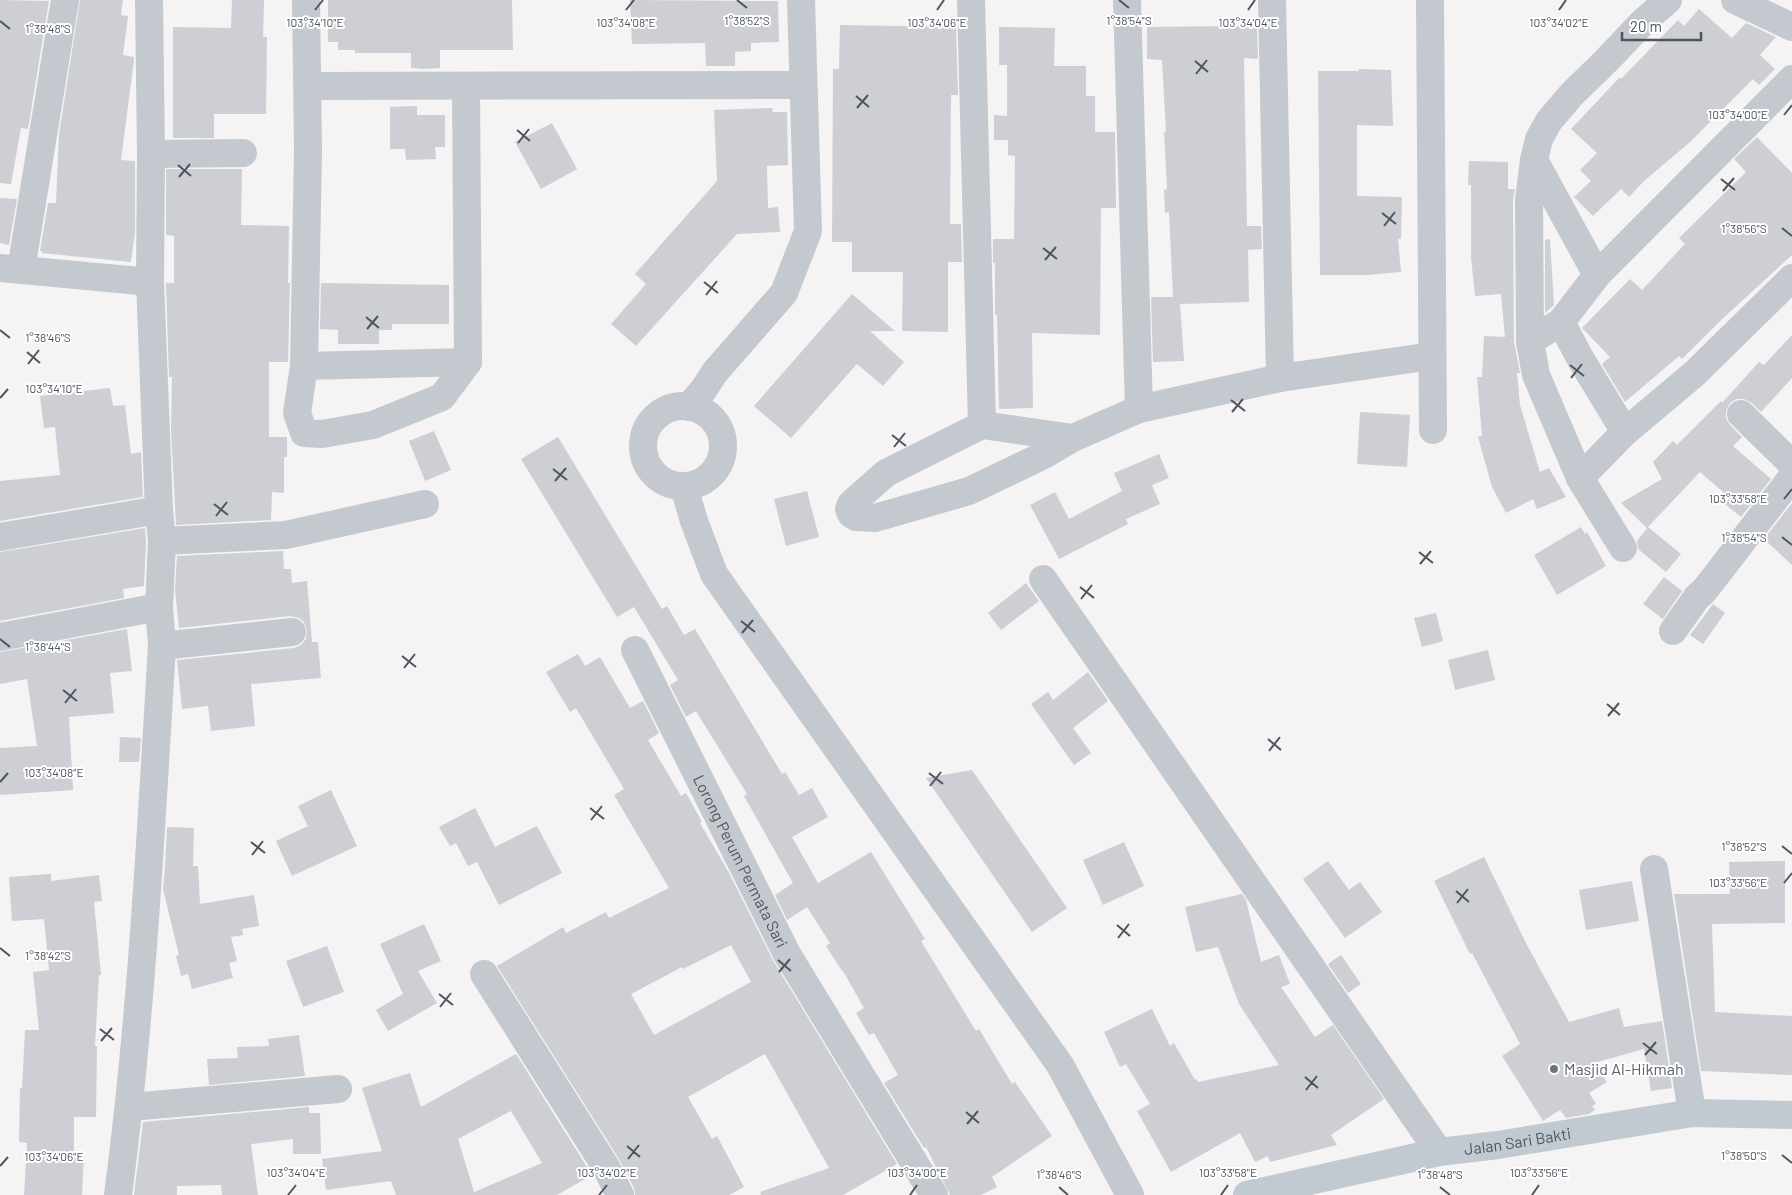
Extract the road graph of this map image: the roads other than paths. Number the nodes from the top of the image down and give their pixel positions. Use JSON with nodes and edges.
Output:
{"nodes":[{"id":1,"x":65,"y":0,"type":"edge"},
{"id":2,"x":149,"y":0,"type":"edge"},
{"id":3,"x":306,"y":0,"type":"edge"},
{"id":4,"x":801,"y":0,"type":"edge"},
{"id":5,"x":971,"y":0,"type":"edge"},
{"id":6,"x":1127,"y":0,"type":"edge"},
{"id":7,"x":1272,"y":0,"type":"edge"},
{"id":8,"x":1430,"y":0,"type":"edge"},
{"id":9,"x":1668,"y":0,"type":"edge"},
{"id":10,"x":1735,"y":0,"type":"edge"},
{"id":11,"x":1648,"y":11,"type":"edge"},
{"id":12,"x":1792,"y":27,"type":"edge"},
{"id":13,"x":1792,"y":79,"type":"edge"},
{"id":14,"x":804,"y":85,"type":"junction"},
{"id":15,"x":308,"y":86,"type":"junction"},
{"id":16,"x":466,"y":86,"type":"junction"},
{"id":17,"x":243,"y":153,"type":"dead end"},
{"id":18,"x":151,"y":154,"type":"junction"},
{"id":19,"x":1534,"y":160,"type":"junction"},
{"id":20,"x":10,"y":269,"type":"edge"},
{"id":21,"x":1598,"y":275,"type":"junction"},
{"id":22,"x":1792,"y":278,"type":"edge"},
{"id":23,"x":150,"y":282,"type":"junction"},
{"id":24,"x":1561,"y":322,"type":"junction"},
{"id":25,"x":1530,"y":341,"type":"junction"},
{"id":26,"x":1432,"y":356,"type":"junction"},
{"id":27,"x":468,"y":362,"type":"junction"},
{"id":28,"x":304,"y":366,"type":"junction"},
{"id":29,"x":1280,"y":378,"type":"junction"},
{"id":30,"x":689,"y":407,"type":"junction"},
{"id":31,"x":1139,"y":410,"type":"junction"},
{"id":32,"x":1741,"y":414,"type":"dead end"},
{"id":33,"x":982,"y":425,"type":"junction"},
{"id":34,"x":1433,"y":430,"type":"dead end"},
{"id":35,"x":1625,"y":432,"type":"junction"},
{"id":36,"x":1073,"y":438,"type":"junction"},
{"id":37,"x":1792,"y":464,"type":"edge"},
{"id":38,"x":1792,"y":477,"type":"edge"},
{"id":39,"x":1580,"y":478,"type":"junction"},
{"id":40,"x":684,"y":487,"type":"junction"},
{"id":41,"x":425,"y":504,"type":"dead end"},
{"id":42,"x":159,"y":510,"type":"junction"},
{"id":43,"x":0,"y":537,"type":"edge"},
{"id":44,"x":162,"y":541,"type":"junction"},
{"id":45,"x":1623,"y":548,"type":"dead end"},
{"id":46,"x":1044,"y":579,"type":"dead end"},
{"id":47,"x":159,"y":607,"type":"junction"},
{"id":48,"x":292,"y":632,"type":"dead end"},
{"id":49,"x":1673,"y":632,"type":"dead end"},
{"id":50,"x":0,"y":637,"type":"edge"},
{"id":51,"x":162,"y":646,"type":"junction"},
{"id":52,"x":635,"y":650,"type":"dead end"},
{"id":53,"x":1654,"y":869,"type":"dead end"},
{"id":54,"x":484,"y":974,"type":"dead end"},
{"id":55,"x":338,"y":1089,"type":"dead end"},
{"id":56,"x":130,"y":1107,"type":"junction"},
{"id":57,"x":1692,"y":1113,"type":"junction"},
{"id":58,"x":1792,"y":1115,"type":"edge"},
{"id":59,"x":1439,"y":1152,"type":"junction"},
{"id":60,"x":118,"y":1195,"type":"edge"},
{"id":61,"x":620,"y":1195,"type":"edge"},
{"id":62,"x":934,"y":1195,"type":"edge"},
{"id":63,"x":1130,"y":1195,"type":"edge"},
{"id":64,"x":1247,"y":1195,"type":"edge"}],
"edges":[{"from":1,"to":20,"type":"street"},
{"from":2,"to":18,"type":"street"},
{"from":3,"to":15,"type":"street"},
{"from":4,"to":14,"type":"street"},
{"from":5,"to":33,"type":"street"},
{"from":6,"to":31,"type":"street"},
{"from":7,"to":29,"type":"street"},
{"from":8,"to":26,"type":"street"},
{"from":9,"to":11,"type":"street"},
{"from":10,"to":12,"type":"street"},
{"from":11,"to":19,"type":"street"},
{"from":13,"to":21,"type":"street"},
{"from":14,"to":16,"type":"street"},
{"from":14,"to":30,"type":"street"},
{"from":15,"to":16,"type":"street"},
{"from":15,"to":28,"type":"street"},
{"from":16,"to":27,"type":"street"},
{"from":17,"to":18,"type":"street"},
{"from":18,"to":23,"type":"street"},
{"from":19,"to":21,"type":"street"},
{"from":19,"to":25,"type":"street"},
{"from":20,"to":23,"type":"street"},
{"from":21,"to":24,"type":"street"},
{"from":22,"to":35,"type":"street"},
{"from":23,"to":42,"type":"street"},
{"from":24,"to":25,"type":"street"},
{"from":24,"to":35,"type":"street"},
{"from":25,"to":39,"type":"street"},
{"from":26,"to":29,"type":"street"},
{"from":26,"to":34,"type":"street"},
{"from":27,"to":28,"type":"street"},
{"from":27,"to":28,"type":"street"},
{"from":29,"to":31,"type":"street"},
{"from":30,"to":40,"type":"street"},
{"from":30,"to":40,"type":"street"},
{"from":31,"to":36,"type":"street"},
{"from":32,"to":37,"type":"street"},
{"from":33,"to":36,"type":"street"},
{"from":33,"to":36,"type":"street"},
{"from":35,"to":39,"type":"street"},
{"from":38,"to":49,"type":"street"},
{"from":39,"to":45,"type":"street"},
{"from":40,"to":63,"type":"street"},
{"from":41,"to":44,"type":"street"},
{"from":42,"to":43,"type":"street"},
{"from":42,"to":44,"type":"street"},
{"from":44,"to":47,"type":"street"},
{"from":46,"to":59,"type":"street"},
{"from":47,"to":50,"type":"street"},
{"from":47,"to":51,"type":"street"},
{"from":48,"to":51,"type":"street"},
{"from":51,"to":56,"type":"street"},
{"from":52,"to":62,"type":"street","name":"Lorong Perum Permata Sari"},
{"from":53,"to":57,"type":"street"},
{"from":54,"to":61,"type":"street"},
{"from":55,"to":56,"type":"street"},
{"from":56,"to":60,"type":"street"},
{"from":57,"to":58,"type":"main road","name":"Jalan Sari Bakti"},
{"from":57,"to":59,"type":"main road","name":"Jalan Sari Bakti"},
{"from":59,"to":64,"type":"main road","name":"Jalan Sari Bakti"}]}
